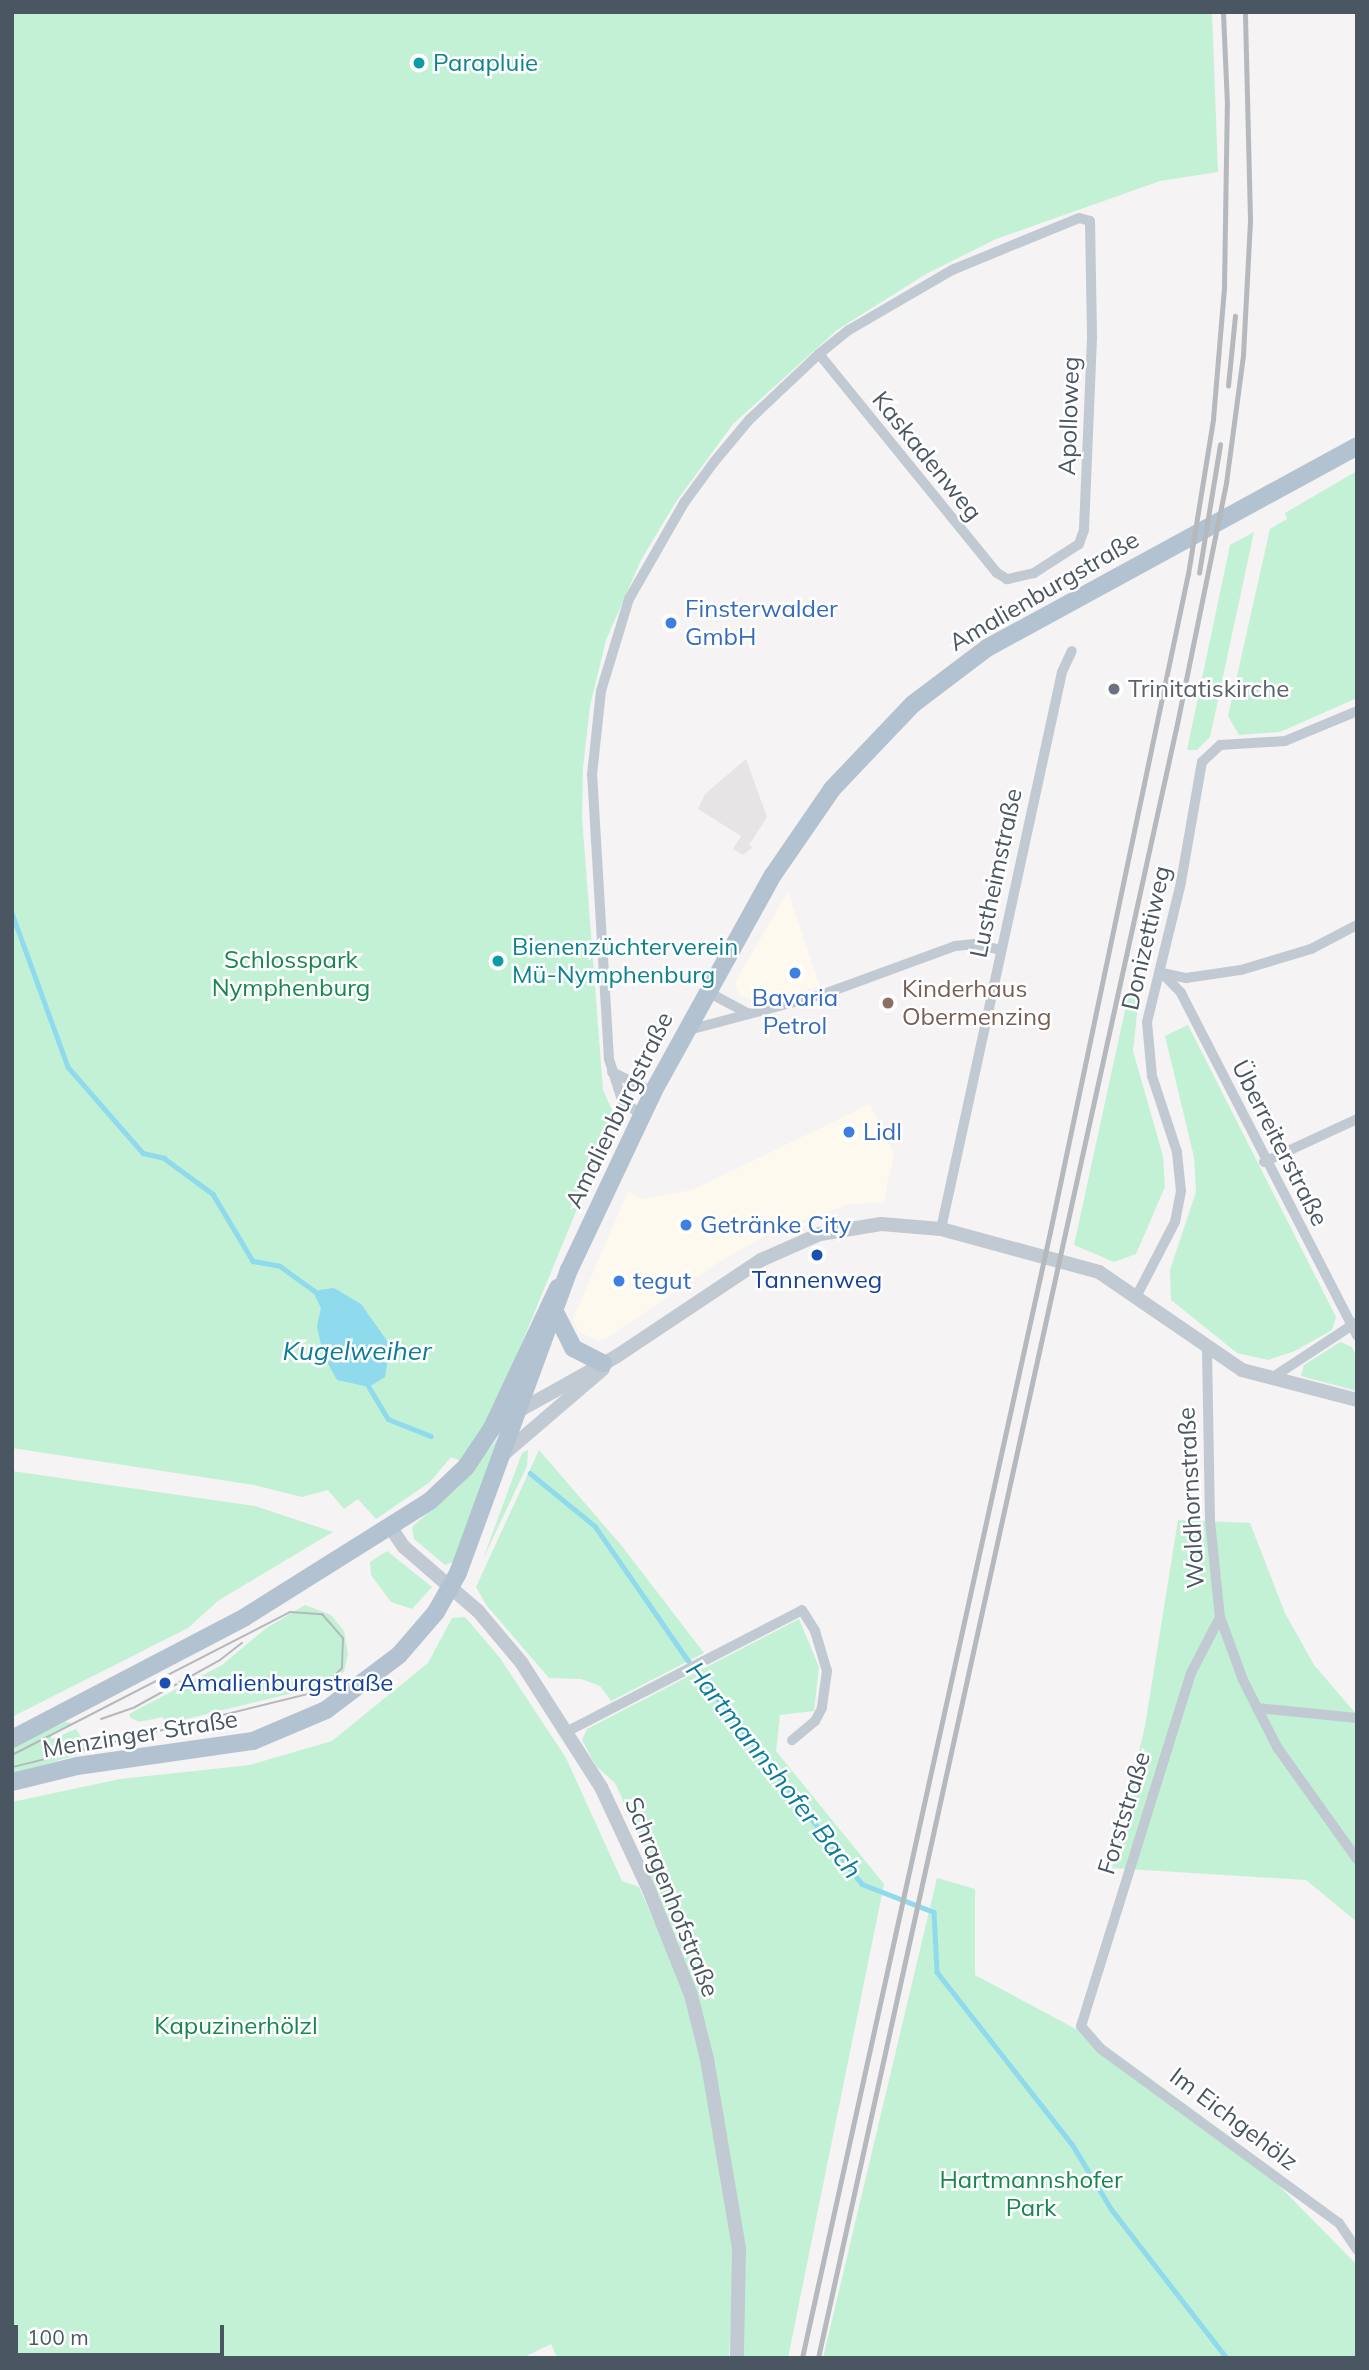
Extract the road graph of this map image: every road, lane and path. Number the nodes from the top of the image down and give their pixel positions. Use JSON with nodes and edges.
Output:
{"nodes":[{"id":1,"x":819,"y":354,"type":"junction"},
{"id":2,"x":1357,"y":446,"type":"edge"},
{"id":3,"x":1007,"y":579,"type":"joint"},
{"id":4,"x":1072,"y":651,"type":"dead end"},
{"id":5,"x":1357,"y":711,"type":"edge"},
{"id":6,"x":1357,"y":925,"type":"edge"},
{"id":7,"x":1000,"y":950,"type":"junction"},
{"id":8,"x":1162,"y":973,"type":"junction"},
{"id":9,"x":706,"y":991,"type":"junction"},
{"id":10,"x":747,"y":1013,"type":"junction"},
{"id":11,"x":684,"y":1032,"type":"junction"},
{"id":12,"x":612,"y":1072,"type":"junction"},
{"id":13,"x":653,"y":1092,"type":"junction"},
{"id":14,"x":642,"y":1115,"type":"junction"},
{"id":15,"x":1357,"y":1119,"type":"edge"},
{"id":16,"x":1265,"y":1162,"type":"junction"},
{"id":17,"x":941,"y":1229,"type":"junction"},
{"id":18,"x":569,"y":1270,"type":"junction"},
{"id":19,"x":1137,"y":1295,"type":"junction"},
{"id":20,"x":556,"y":1314,"type":"junction"},
{"id":21,"x":1355,"y":1327,"type":"edge"},
{"id":22,"x":1208,"y":1349,"type":"junction"},
{"id":23,"x":610,"y":1359,"type":"junction"},
{"id":24,"x":1270,"y":1379,"type":"junction"},
{"id":25,"x":529,"y":1388,"type":"joint"},
{"id":26,"x":1357,"y":1401,"type":"edge"},
{"id":27,"x":521,"y":1409,"type":"junction"},
{"id":28,"x":492,"y":1428,"type":"junction"},
{"id":29,"x":505,"y":1453,"type":"junction"},
{"id":30,"x":390,"y":1528,"type":"junction"},
{"id":31,"x":452,"y":1587,"type":"junction"},
{"id":32,"x":1220,"y":1617,"type":"junction"},
{"id":33,"x":1257,"y":1708,"type":"junction"},
{"id":34,"x":1357,"y":1718,"type":"edge"},
{"id":35,"x":568,"y":1731,"type":"junction"},
{"id":36,"x":12,"y":1739,"type":"edge"},
{"id":37,"x":792,"y":1740,"type":"dead end"},
{"id":38,"x":12,"y":1782,"type":"edge"},
{"id":39,"x":1357,"y":1859,"type":"edge"},
{"id":40,"x":1082,"y":2026,"type":"joint"},
{"id":41,"x":1357,"y":2250,"type":"edge"},
{"id":42,"x":737,"y":2358,"type":"edge"}],
"edges":[{"from":1,"to":3,"type":"street","name":"Kaskadenweg"},
{"from":1,"to":3,"type":"street","name":"Apolloweg"},
{"from":1,"to":12,"type":"street"},
{"from":2,"to":9,"type":"main road","name":"Amalienburgstraße"},
{"from":4,"to":7,"type":"street","name":"Lustheimstraße"},
{"from":5,"to":8,"type":"street","name":"Donizettiweg"},
{"from":6,"to":8,"type":"street"},
{"from":7,"to":10,"type":"street"},
{"from":7,"to":17,"type":"street","name":"Lustheimstraße"},
{"from":8,"to":16,"type":"street","name":"Überreiterstraße"},
{"from":8,"to":19,"type":"street","name":"Donizettiweg"},
{"from":9,"to":10,"type":"street"},
{"from":9,"to":11,"type":"main road","name":"Amalienburgstraße"},
{"from":10,"to":11,"type":"street"},
{"from":11,"to":13,"type":"main road","name":"Amalienburgstraße"},
{"from":12,"to":13,"type":"street"},
{"from":12,"to":14,"type":"street"},
{"from":13,"to":14,"type":"main road","name":"Amalienburgstraße"},
{"from":14,"to":18,"type":"main road","name":"Amalienburgstraße"},
{"from":15,"to":16,"type":"street"},
{"from":16,"to":21,"type":"street","name":"Überreiterstraße"},
{"from":17,"to":19,"type":"street","name":"Menzinger Straße"},
{"from":17,"to":23,"type":"street","name":"Menzinger Straße"},
{"from":18,"to":20,"type":"main road","name":"Amalienburgstraße"},
{"from":18,"to":28,"type":"main road","name":"Amalienburgstraße"},
{"from":19,"to":22,"type":"street","name":"Menzinger Straße"},
{"from":20,"to":23,"type":"main road"},
{"from":20,"to":25,"type":"main road","name":"Amalienburgstraße"},
{"from":21,"to":24,"type":"street"},
{"from":22,"to":24,"type":"street","name":"Menzinger Straße"},
{"from":22,"to":32,"type":"street","name":"Waldhornstraße"},
{"from":23,"to":27,"type":"street","name":"Menzinger Straße"},
{"from":23,"to":29,"type":"street","name":"Menzinger Straße"},
{"from":24,"to":26,"type":"street","name":"Menzinger Straße"},
{"from":25,"to":27,"type":"main road","name":"Menzinger Straße"},
{"from":27,"to":28,"type":"street","name":"Menzinger Straße"},
{"from":27,"to":29,"type":"main road","name":"Menzinger Straße"},
{"from":28,"to":30,"type":"main road","name":"Menzinger Straße"},
{"from":29,"to":31,"type":"main road","name":"Menzinger Straße"},
{"from":30,"to":31,"type":"street","name":"Schragenhofstraße"},
{"from":30,"to":36,"type":"main road","name":"Menzinger Straße"},
{"from":31,"to":35,"type":"street","name":"Schragenhofstraße"},
{"from":31,"to":38,"type":"main road","name":"Menzinger Straße"},
{"from":32,"to":33,"type":"street","name":"Waldhornstraße"},
{"from":32,"to":40,"type":"street","name":"Forststraße"},
{"from":33,"to":34,"type":"street"},
{"from":33,"to":39,"type":"street","name":"Waldhornstraße"},
{"from":35,"to":37,"type":"street"},
{"from":35,"to":42,"type":"street","name":"Schragenhofstraße"},
{"from":40,"to":41,"type":"street","name":"Im Eichgehölz"}]}
